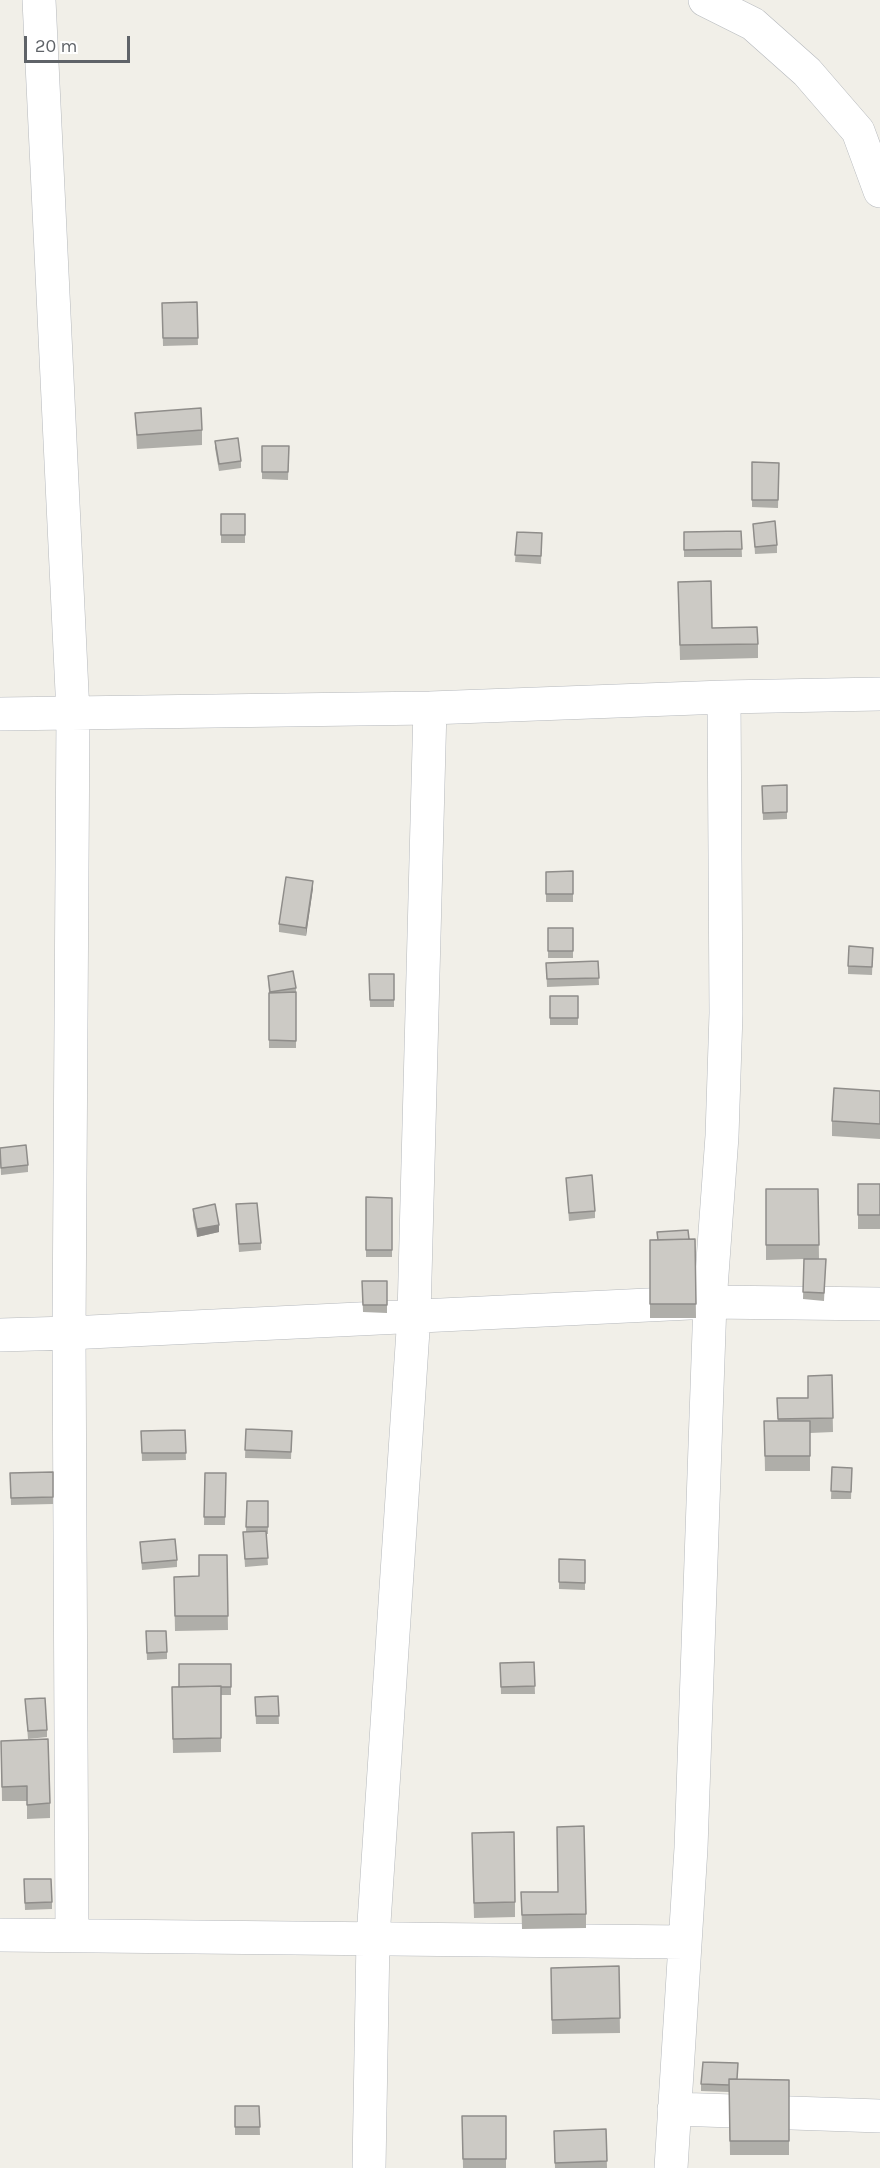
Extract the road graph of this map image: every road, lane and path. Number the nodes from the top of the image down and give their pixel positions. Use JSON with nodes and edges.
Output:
{"nodes":[{"id":1,"x":39,"y":0,"type":"edge"},
{"id":2,"x":705,"y":0,"type":"edge"},
{"id":3,"x":880,"y":191,"type":"edge"},
{"id":4,"x":880,"y":694,"type":"edge"},
{"id":5,"x":724,"y":697,"type":"junction"},
{"id":6,"x":430,"y":708,"type":"junction"},
{"id":7,"x":73,"y":713,"type":"junction"},
{"id":8,"x":0,"y":714,"type":"edge"},
{"id":9,"x":710,"y":1302,"type":"junction"},
{"id":10,"x":880,"y":1304,"type":"edge"},
{"id":11,"x":414,"y":1315,"type":"junction"},
{"id":12,"x":69,"y":1333,"type":"junction"},
{"id":13,"x":0,"y":1335,"type":"edge"},
{"id":14,"x":0,"y":1935,"type":"edge"},
{"id":15,"x":72,"y":1935,"type":"junction"},
{"id":16,"x":373,"y":1938,"type":"junction"},
{"id":17,"x":684,"y":1942,"type":"junction"},
{"id":18,"x":674,"y":2109,"type":"junction"},
{"id":19,"x":880,"y":2116,"type":"edge"},
{"id":20,"x":369,"y":2168,"type":"edge"},
{"id":21,"x":671,"y":2168,"type":"edge"}],
"edges":[{"from":1,"to":7,"type":"street"},
{"from":2,"to":3,"type":"street"},
{"from":4,"to":5,"type":"street"},
{"from":5,"to":6,"type":"street"},
{"from":5,"to":9,"type":"street"},
{"from":6,"to":7,"type":"street"},
{"from":6,"to":11,"type":"street"},
{"from":7,"to":8,"type":"street"},
{"from":7,"to":12,"type":"street"},
{"from":9,"to":10,"type":"street"},
{"from":9,"to":11,"type":"street"},
{"from":9,"to":17,"type":"street"},
{"from":11,"to":12,"type":"street"},
{"from":11,"to":16,"type":"street"},
{"from":12,"to":13,"type":"street"},
{"from":12,"to":15,"type":"street"},
{"from":14,"to":15,"type":"street"},
{"from":15,"to":16,"type":"street"},
{"from":16,"to":17,"type":"street"},
{"from":16,"to":20,"type":"street"},
{"from":17,"to":18,"type":"street"},
{"from":18,"to":19,"type":"street"},
{"from":18,"to":21,"type":"street"}]}
